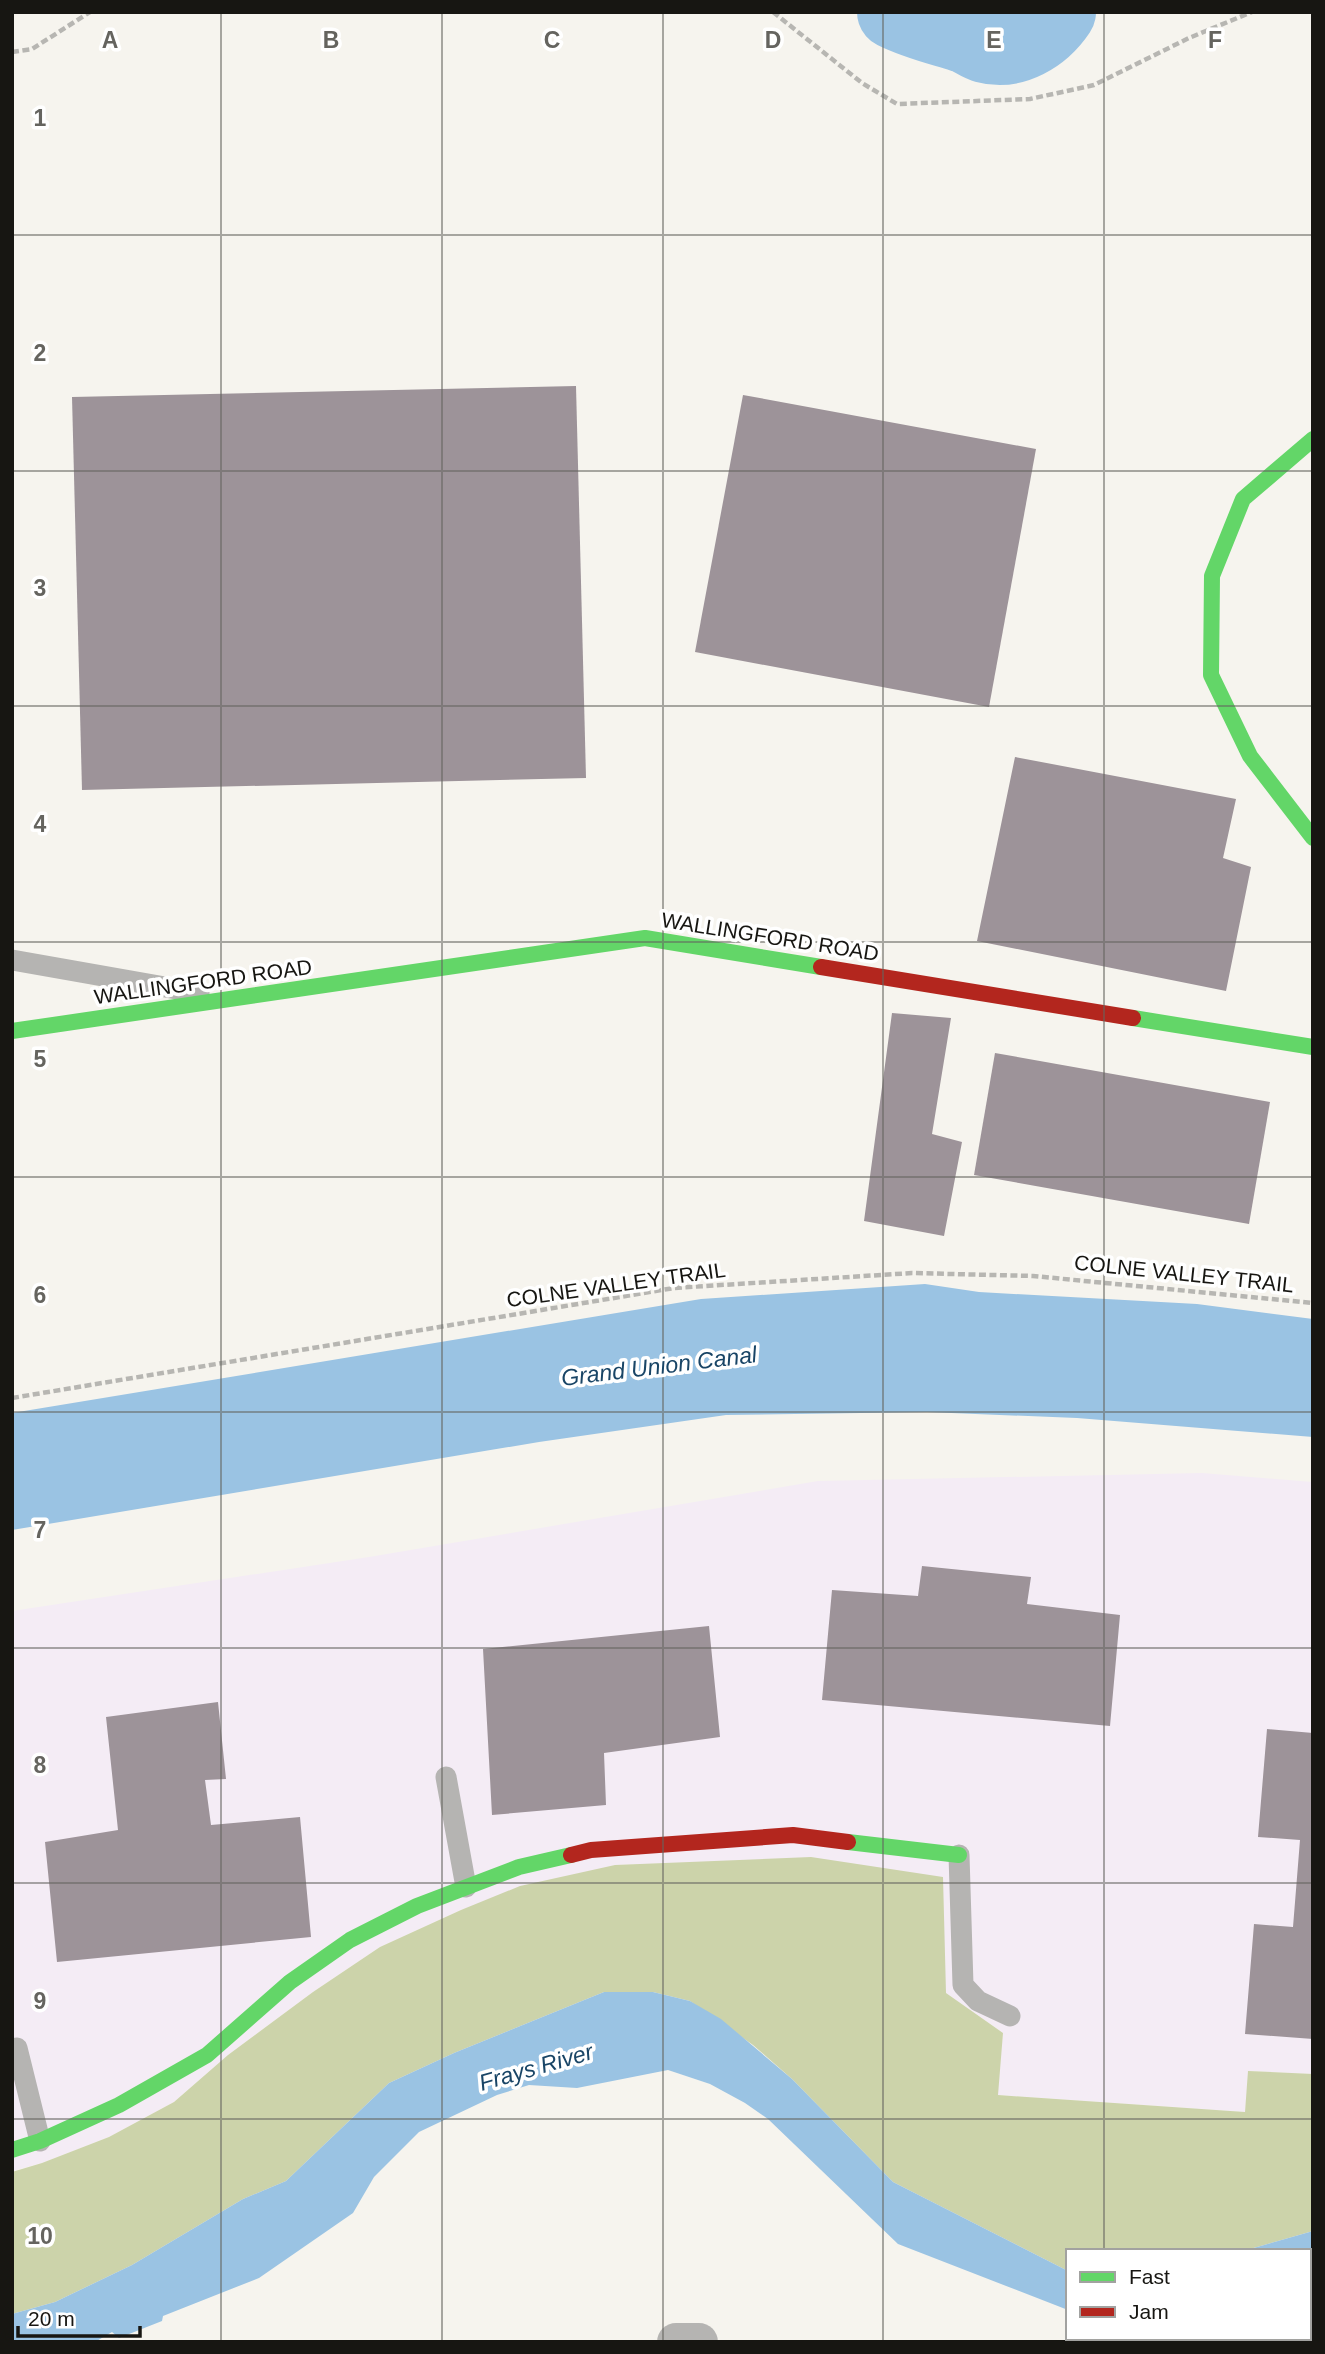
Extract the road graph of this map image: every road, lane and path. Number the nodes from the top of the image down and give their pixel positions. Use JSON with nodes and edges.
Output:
{"nodes":[{"id":1,"x":90,"y":12,"type":"edge"},
{"id":2,"x":773,"y":12,"type":"edge"},
{"id":3,"x":1252,"y":12,"type":"edge"},
{"id":4,"x":12,"y":52,"type":"edge"},
{"id":5,"x":1313,"y":439,"type":"edge"},
{"id":6,"x":1313,"y":838,"type":"edge"},
{"id":7,"x":12,"y":960,"type":"edge"},
{"id":8,"x":232,"y":999,"type":"junction"},
{"id":9,"x":12,"y":1031,"type":"edge"},
{"id":10,"x":1313,"y":1047,"type":"edge"},
{"id":11,"x":1313,"y":1303,"type":"edge"},
{"id":12,"x":12,"y":1398,"type":"edge"},
{"id":13,"x":446,"y":1777,"type":"dead end"},
{"id":14,"x":958,"y":1855,"type":"joint"},
{"id":15,"x":466,"y":1887,"type":"junction"},
{"id":16,"x":1010,"y":2016,"type":"dead end"},
{"id":17,"x":17,"y":2048,"type":"dead end"},
{"id":18,"x":40,"y":2141,"type":"junction"},
{"id":19,"x":12,"y":2150,"type":"edge"},
{"id":20,"x":676,"y":2342,"type":"edge"},
{"id":21,"x":699,"y":2342,"type":"edge"}],
"edges":[{"from":1,"to":4,"type":"path"},
{"from":2,"to":3,"type":"path"},
{"from":5,"to":6,"type":"street"},
{"from":7,"to":8,"type":"lane"},
{"from":8,"to":9,"type":"street","name":"WALLINGFORD ROAD"},
{"from":8,"to":10,"type":"street","name":"WALLINGFORD ROAD"},
{"from":11,"to":12,"type":"path","name":"COLNE VALLEY TRAIL"},
{"from":13,"to":15,"type":"lane"},
{"from":14,"to":15,"type":"street"},
{"from":14,"to":16,"type":"lane"},
{"from":15,"to":18,"type":"street"},
{"from":17,"to":18,"type":"lane"},
{"from":18,"to":19,"type":"street"},
{"from":20,"to":21,"type":"street"}]}
